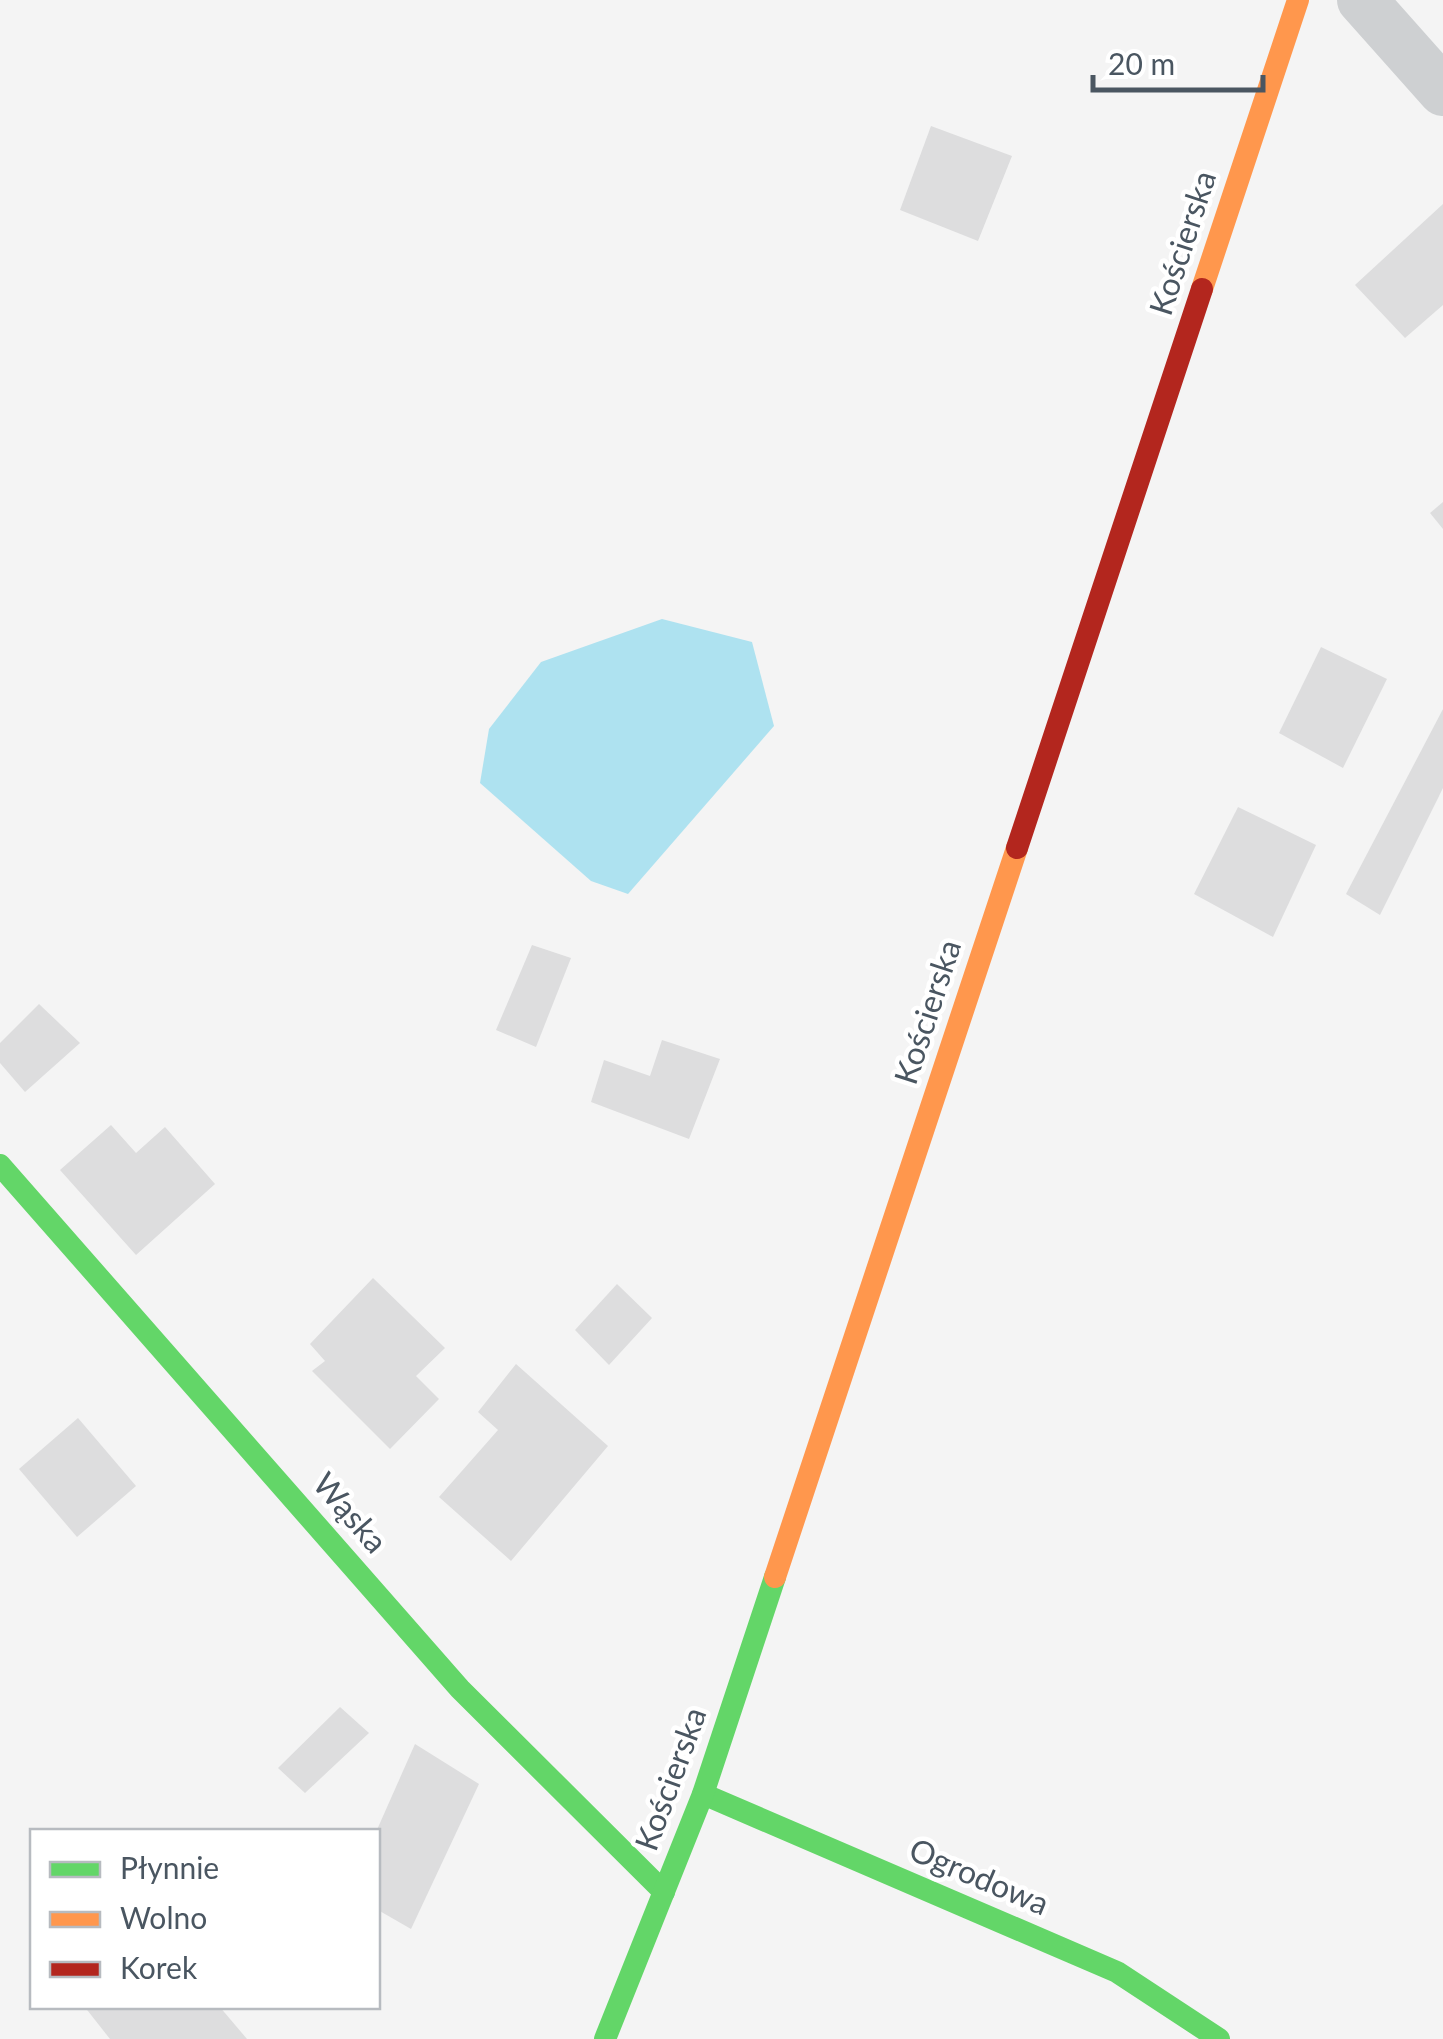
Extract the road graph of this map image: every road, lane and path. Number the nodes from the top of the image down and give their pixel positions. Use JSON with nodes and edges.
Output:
{"nodes":[{"id":1,"x":1298,"y":0,"type":"edge"},
{"id":2,"x":1362,"y":0,"type":"edge"},
{"id":3,"x":1443,"y":92,"type":"edge"},
{"id":4,"x":0,"y":1165,"type":"edge"},
{"id":5,"x":703,"y":1794,"type":"junction"},
{"id":6,"x":664,"y":1892,"type":"junction"},
{"id":7,"x":605,"y":2039,"type":"edge"},
{"id":8,"x":1220,"y":2039,"type":"edge"}],
"edges":[{"from":1,"to":5,"type":"main road","name":"Kościerska"},
{"from":2,"to":3,"type":"street"},
{"from":4,"to":6,"type":"main road","name":"Wąska"},
{"from":5,"to":6,"type":"main road","name":"Kościerska"},
{"from":5,"to":8,"type":"main road","name":"Ogrodowa"},
{"from":6,"to":7,"type":"main road","name":"Kościerska"}]}
